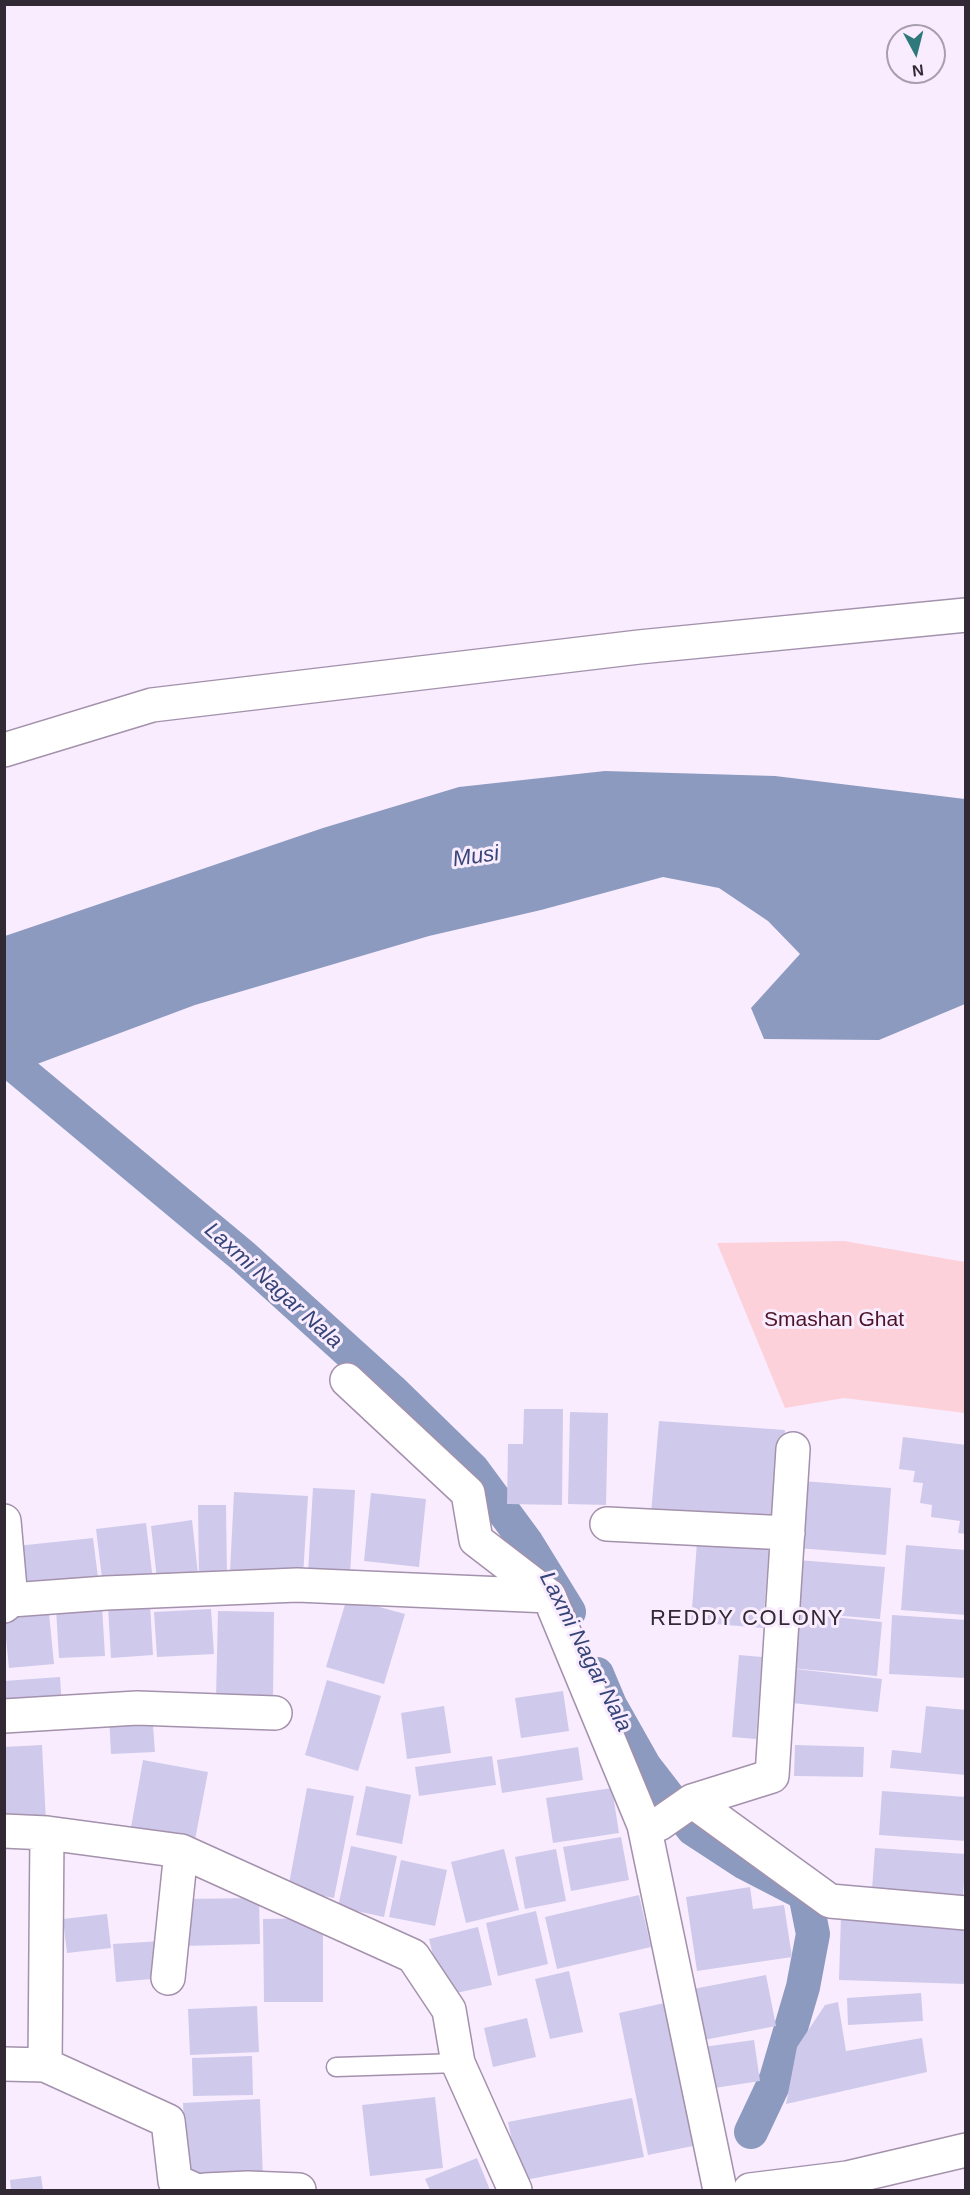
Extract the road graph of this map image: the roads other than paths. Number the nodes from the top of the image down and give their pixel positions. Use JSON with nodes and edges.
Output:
{"nodes":[{"id":1,"x":966,"y":615,"type":"edge"},
{"id":2,"x":4,"y":750,"type":"edge"},
{"id":3,"x":347,"y":1380,"type":"dead end"},
{"id":4,"x":794,"y":1449,"type":"dead end"},
{"id":5,"x":4,"y":1521,"type":"edge"},
{"id":6,"x":607,"y":1524,"type":"dead end"},
{"id":7,"x":788,"y":1533,"type":"junction"},
{"id":8,"x":549,"y":1596,"type":"junction"},
{"id":9,"x":8,"y":1603,"type":"edge"},
{"id":10,"x":275,"y":1713,"type":"dead end"},
{"id":11,"x":4,"y":1716,"type":"edge"},
{"id":12,"x":692,"y":1802,"type":"junction"},
{"id":13,"x":644,"y":1825,"type":"junction"},
{"id":14,"x":4,"y":1832,"type":"edge"},
{"id":15,"x":47,"y":1833,"type":"junction"},
{"id":16,"x":181,"y":1851,"type":"junction"},
{"id":17,"x":966,"y":1913,"type":"edge"},
{"id":18,"x":168,"y":1978,"type":"dead end"},
{"id":19,"x":458,"y":2063,"type":"junction"},
{"id":20,"x":4,"y":2064,"type":"edge"},
{"id":21,"x":45,"y":2065,"type":"junction"},
{"id":22,"x":336,"y":2067,"type":"dead end"},
{"id":23,"x":966,"y":2150,"type":"edge"},
{"id":24,"x":195,"y":2190,"type":"edge"},
{"id":25,"x":205,"y":2190,"type":"edge"},
{"id":26,"x":299,"y":2190,"type":"edge"},
{"id":27,"x":515,"y":2190,"type":"edge"},
{"id":28,"x":720,"y":2190,"type":"edge"},
{"id":29,"x":750,"y":2190,"type":"edge"}],
"edges":[{"from":1,"to":2,"type":"main road"},
{"from":3,"to":8,"type":"main road"},
{"from":4,"to":7,"type":"main road"},
{"from":5,"to":9,"type":"main road"},
{"from":6,"to":7,"type":"main road"},
{"from":7,"to":12,"type":"main road"},
{"from":8,"to":9,"type":"main road"},
{"from":8,"to":13,"type":"main road"},
{"from":10,"to":11,"type":"main road"},
{"from":12,"to":13,"type":"main road"},
{"from":12,"to":17,"type":"main road"},
{"from":13,"to":28,"type":"main road"},
{"from":14,"to":15,"type":"main road"},
{"from":15,"to":16,"type":"main road"},
{"from":15,"to":21,"type":"main road"},
{"from":16,"to":18,"type":"main road"},
{"from":16,"to":19,"type":"main road"},
{"from":19,"to":22,"type":"lane"},
{"from":19,"to":27,"type":"main road"},
{"from":20,"to":21,"type":"main road"},
{"from":21,"to":24,"type":"main road"},
{"from":23,"to":29,"type":"main road"},
{"from":25,"to":26,"type":"main road"}]}
